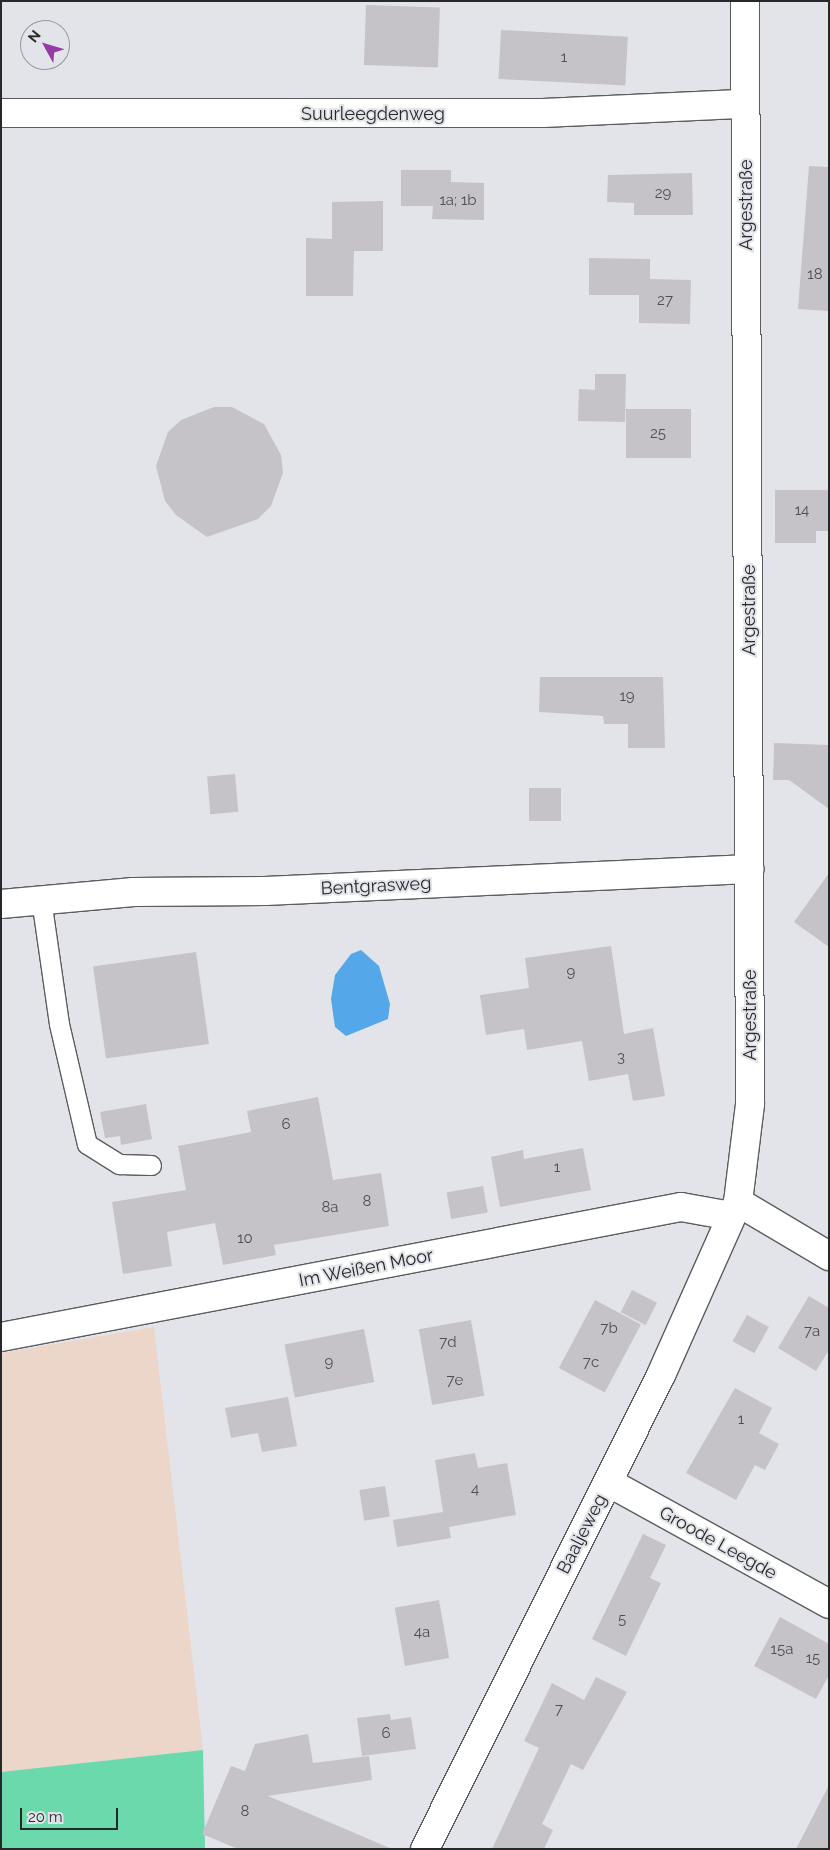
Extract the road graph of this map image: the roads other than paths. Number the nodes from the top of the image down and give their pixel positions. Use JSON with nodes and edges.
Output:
{"nodes":[{"id":1,"x":745,"y":1,"type":"edge"},
{"id":2,"x":745,"y":104,"type":"junction"},
{"id":3,"x":1,"y":113,"type":"edge"},
{"id":4,"x":750,"y":869,"type":"junction"},
{"id":5,"x":42,"y":899,"type":"junction"},
{"id":6,"x":1,"y":904,"type":"edge"},
{"id":7,"x":151,"y":1166,"type":"dead end"},
{"id":8,"x":735,"y":1209,"type":"junction"},
{"id":9,"x":829,"y":1256,"type":"edge"},
{"id":10,"x":1,"y":1337,"type":"edge"},
{"id":11,"x":608,"y":1482,"type":"junction"},
{"id":12,"x":829,"y":1604,"type":"edge"},
{"id":13,"x":425,"y":1849,"type":"edge"}],
"edges":[{"from":1,"to":2,"type":"street","name":"Argestraße"},
{"from":2,"to":3,"type":"street","name":"Suurleegdenweg"},
{"from":2,"to":4,"type":"street","name":"Argestraße"},
{"from":4,"to":5,"type":"street","name":"Bentgrasweg"},
{"from":4,"to":8,"type":"street","name":"Argestraße"},
{"from":5,"to":6,"type":"street","name":"Bentgrasweg"},
{"from":5,"to":7,"type":"lane"},
{"from":8,"to":9,"type":"street","name":"Im Weißen Moor"},
{"from":8,"to":10,"type":"street","name":"Im Weißen Moor"},
{"from":8,"to":11,"type":"street","name":"Baaljeweg"},
{"from":11,"to":12,"type":"street","name":"Groode Leegde"},
{"from":11,"to":13,"type":"street","name":"Baaljeweg"}]}
